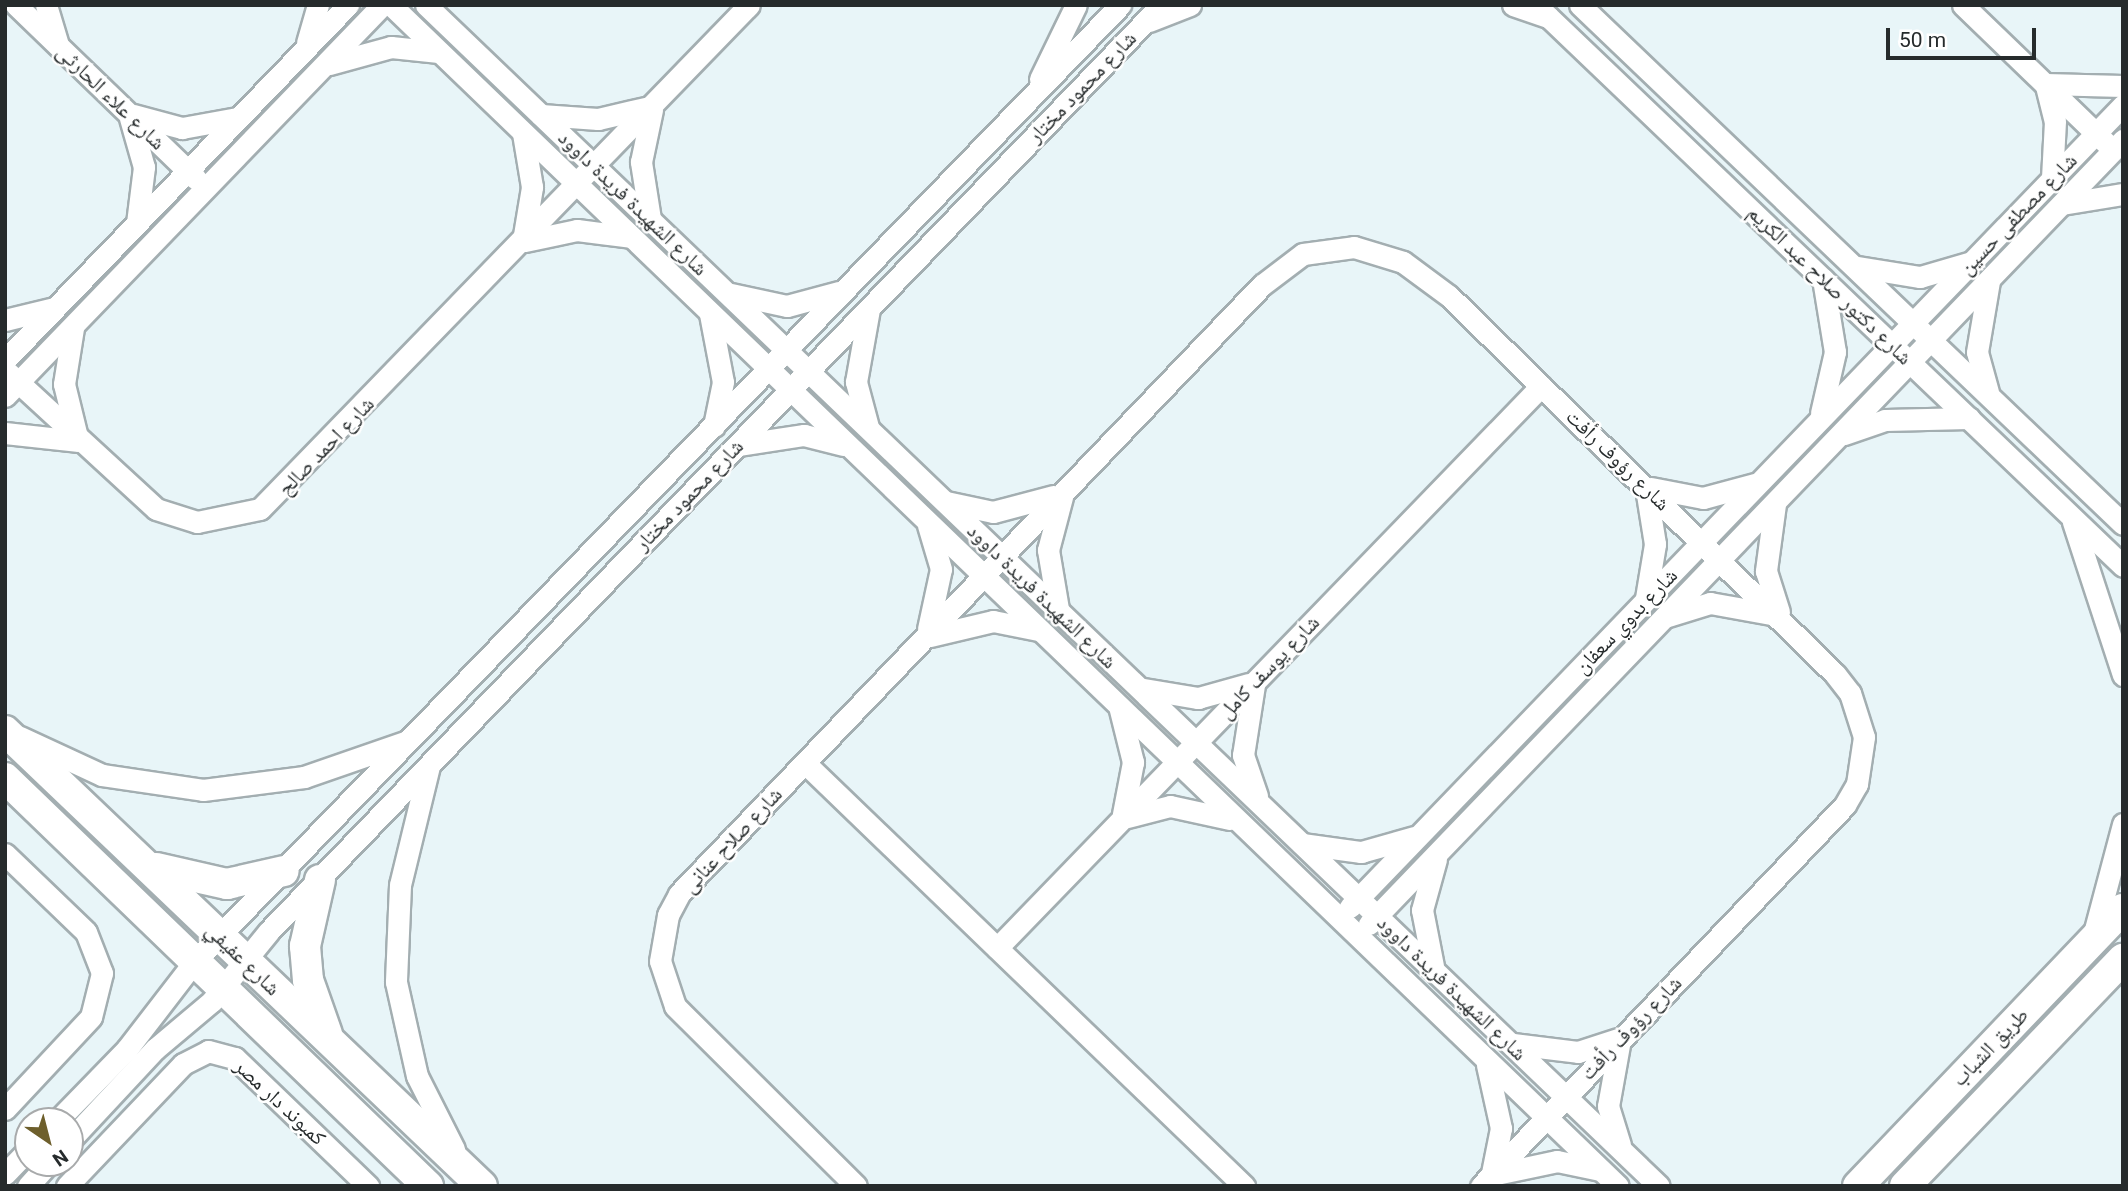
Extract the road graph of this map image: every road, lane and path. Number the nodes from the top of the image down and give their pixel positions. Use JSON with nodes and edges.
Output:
{"nodes":[{"id":1,"x":16,"y":5,"type":"edge"},
{"id":2,"x":46,"y":5,"type":"edge"},
{"id":3,"x":318,"y":5,"type":"edge"},
{"id":4,"x":348,"y":5,"type":"edge"},
{"id":5,"x":382,"y":5,"type":"edge"},
{"id":6,"x":391,"y":5,"type":"edge"},
{"id":7,"x":426,"y":5,"type":"edge"},
{"id":8,"x":446,"y":5,"type":"edge"},
{"id":9,"x":749,"y":5,"type":"edge"},
{"id":10,"x":1076,"y":5,"type":"edge"},
{"id":11,"x":1120,"y":5,"type":"edge"},
{"id":12,"x":1161,"y":5,"type":"edge"},
{"id":13,"x":1190,"y":5,"type":"edge"},
{"id":14,"x":1513,"y":5,"type":"edge"},
{"id":15,"x":1580,"y":5,"type":"edge"},
{"id":16,"x":1963,"y":5,"type":"edge"},
{"id":17,"x":1543,"y":11,"type":"edge"},
{"id":18,"x":1144,"y":23,"type":"junction"},
{"id":19,"x":456,"y":33,"type":"junction"},
{"id":20,"x":59,"y":47,"type":"junction"},
{"id":21,"x":304,"y":50,"type":"junction"},
{"id":22,"x":439,"y":52,"type":"junction"},
{"id":23,"x":321,"y":68,"type":"junction"},
{"id":24,"x":2045,"y":84,"type":"junction"},
{"id":25,"x":2123,"y":86,"type":"edge"},
{"id":26,"x":1032,"y":97,"type":"junction"},
{"id":27,"x":654,"y":105,"type":"junction"},
{"id":28,"x":2123,"y":105,"type":"edge"},
{"id":29,"x":128,"y":113,"type":"junction"},
{"id":30,"x":541,"y":115,"type":"junction"},
{"id":31,"x":239,"y":117,"type":"junction"},
{"id":32,"x":523,"y":133,"type":"junction"},
{"id":33,"x":2096,"y":133,"type":"junction"},
{"id":34,"x":2120,"y":150,"type":"edge"},
{"id":35,"x":595,"y":167,"type":"junction"},
{"id":36,"x":187,"y":171,"type":"junction"},
{"id":37,"x":2052,"y":178,"type":"junction"},
{"id":38,"x":577,"y":185,"type":"junction"},
{"id":39,"x":205,"y":188,"type":"junction"},
{"id":40,"x":2123,"y":194,"type":"edge"},
{"id":41,"x":2060,"y":205,"type":"junction"},
{"id":42,"x":650,"y":220,"type":"junction"},
{"id":43,"x":137,"y":223,"type":"junction"},
{"id":44,"x":631,"y":237,"type":"junction"},
{"id":45,"x":523,"y":241,"type":"junction"},
{"id":46,"x":1844,"y":257,"type":"junction"},
{"id":47,"x":1973,"y":260,"type":"junction"},
{"id":48,"x":1990,"y":278,"type":"junction"},
{"id":49,"x":1824,"y":279,"type":"junction"},
{"id":50,"x":847,"y":289,"type":"junction"},
{"id":51,"x":726,"y":292,"type":"junction"},
{"id":52,"x":56,"y":307,"type":"junction"},
{"id":53,"x":869,"y":307,"type":"junction"},
{"id":54,"x":709,"y":312,"type":"junction"},
{"id":55,"x":5,"y":320,"type":"edge"},
{"id":56,"x":1913,"y":324,"type":"junction"},
{"id":57,"x":74,"y":325,"type":"junction"},
{"id":58,"x":1931,"y":341,"type":"junction"},
{"id":59,"x":1893,"y":345,"type":"junction"},
{"id":60,"x":787,"y":351,"type":"junction"},
{"id":61,"x":5,"y":360,"type":"edge"},
{"id":62,"x":1910,"y":362,"type":"junction"},
{"id":63,"x":769,"y":370,"type":"junction"},
{"id":64,"x":808,"y":371,"type":"junction"},
{"id":65,"x":10,"y":383,"type":"edge"},
{"id":66,"x":1541,"y":386,"type":"junction"},
{"id":67,"x":790,"y":390,"type":"junction"},
{"id":68,"x":1990,"y":397,"type":"junction"},
{"id":69,"x":1969,"y":418,"type":"junction"},
{"id":70,"x":1818,"y":422,"type":"junction"},
{"id":71,"x":714,"y":427,"type":"junction"},
{"id":72,"x":869,"y":429,"type":"junction"},
{"id":73,"x":5,"y":433,"type":"edge"},
{"id":74,"x":1836,"y":438,"type":"junction"},
{"id":75,"x":79,"y":442,"type":"junction"},
{"id":76,"x":736,"y":446,"type":"junction"},
{"id":77,"x":848,"y":446,"type":"junction"},
{"id":78,"x":1759,"y":483,"type":"junction"},
{"id":79,"x":1645,"y":486,"type":"junction"},
{"id":80,"x":1065,"y":489,"type":"junction"},
{"id":81,"x":2088,"y":491,"type":"junction"},
{"id":82,"x":1777,"y":499,"type":"junction"},
{"id":83,"x":945,"y":502,"type":"junction"},
{"id":84,"x":2123,"y":508,"type":"edge"},
{"id":85,"x":2071,"y":517,"type":"junction"},
{"id":86,"x":927,"y":521,"type":"junction"},
{"id":87,"x":2123,"y":524,"type":"edge"},
{"id":88,"x":1702,"y":542,"type":"junction"},
{"id":89,"x":1001,"y":556,"type":"junction"},
{"id":90,"x":1720,"y":559,"type":"junction"},
{"id":91,"x":2123,"y":566,"type":"edge"},
{"id":92,"x":983,"y":576,"type":"junction"},
{"id":93,"x":1645,"y":601,"type":"junction"},
{"id":94,"x":1059,"y":611,"type":"junction"},
{"id":95,"x":1663,"y":618,"type":"junction"},
{"id":96,"x":1781,"y":618,"type":"junction"},
{"id":97,"x":1040,"y":631,"type":"junction"},
{"id":98,"x":922,"y":640,"type":"junction"},
{"id":99,"x":2123,"y":675,"type":"edge"},
{"id":100,"x":1256,"y":680,"type":"junction"},
{"id":101,"x":1138,"y":688,"type":"junction"},
{"id":102,"x":1119,"y":707,"type":"junction"},
{"id":103,"x":5,"y":731,"type":"edge"},
{"id":104,"x":414,"y":739,"type":"junction"},
{"id":105,"x":1196,"y":743,"type":"junction"},
{"id":106,"x":804,"y":762,"type":"junction"},
{"id":107,"x":1177,"y":762,"type":"junction"},
{"id":108,"x":429,"y":765,"type":"junction"},
{"id":109,"x":5,"y":778,"type":"edge"},
{"id":110,"x":1262,"y":806,"type":"junction"},
{"id":111,"x":1121,"y":820,"type":"junction"},
{"id":112,"x":2123,"y":824,"type":"edge"},
{"id":113,"x":1242,"y":825,"type":"junction"},
{"id":114,"x":1419,"y":835,"type":"junction"},
{"id":115,"x":1301,"y":844,"type":"junction"},
{"id":116,"x":1441,"y":849,"type":"junction"},
{"id":117,"x":5,"y":854,"type":"edge"},
{"id":118,"x":142,"y":861,"type":"junction"},
{"id":119,"x":284,"y":871,"type":"junction"},
{"id":120,"x":320,"y":880,"type":"junction"},
{"id":121,"x":1359,"y":898,"type":"junction"},
{"id":122,"x":2123,"y":909,"type":"edge"},
{"id":123,"x":1377,"y":916,"type":"junction"},
{"id":124,"x":1339,"y":918,"type":"junction"},
{"id":125,"x":1357,"y":936,"type":"junction"},
{"id":126,"x":221,"y":938,"type":"junction"},
{"id":127,"x":2092,"y":941,"type":"junction"},
{"id":128,"x":997,"y":948,"type":"junction"},
{"id":129,"x":2123,"y":959,"type":"edge"},
{"id":130,"x":244,"y":961,"type":"junction"},
{"id":131,"x":194,"y":962,"type":"junction"},
{"id":132,"x":1434,"y":972,"type":"junction"},
{"id":133,"x":223,"y":990,"type":"junction"},
{"id":134,"x":1623,"y":1037,"type":"junction"},
{"id":135,"x":1509,"y":1043,"type":"junction"},
{"id":136,"x":332,"y":1044,"type":"junction"},
{"id":137,"x":1483,"y":1056,"type":"junction"},
{"id":138,"x":1565,"y":1096,"type":"junction"},
{"id":139,"x":71,"y":1107,"type":"edge"},
{"id":140,"x":5,"y":1109,"type":"edge"},
{"id":141,"x":1546,"y":1116,"type":"junction"},
{"id":142,"x":84,"y":1125,"type":"edge"},
{"id":143,"x":1622,"y":1151,"type":"junction"},
{"id":144,"x":1601,"y":1170,"type":"junction"},
{"id":145,"x":475,"y":1179,"type":"edge"},
{"id":146,"x":1486,"y":1181,"type":"edge"},
{"id":147,"x":67,"y":1186,"type":"edge"},
{"id":148,"x":368,"y":1186,"type":"edge"},
{"id":149,"x":428,"y":1186,"type":"edge"},
{"id":150,"x":856,"y":1186,"type":"edge"},
{"id":151,"x":1244,"y":1186,"type":"edge"},
{"id":152,"x":1618,"y":1186,"type":"edge"},
{"id":153,"x":1658,"y":1186,"type":"edge"},
{"id":154,"x":1858,"y":1186,"type":"edge"},
{"id":155,"x":1905,"y":1186,"type":"edge"}],
"edges":[{"from":1,"to":20,"type":"street","name":"شارع علاء الحارثى"},
{"from":2,"to":20,"type":"street"},
{"from":3,"to":21,"type":"street"},
{"from":4,"to":21,"type":"street"},
{"from":5,"to":23,"type":"street"},
{"from":6,"to":22,"type":"street","name":"شارع الشهيدة فريدة داوود"},
{"from":7,"to":19,"type":"street","name":"شارع الشهيدة فريدة داوود"},
{"from":8,"to":19,"type":"street"},
{"from":9,"to":27,"type":"street","name":"شارع احمد صالح"},
{"from":10,"to":26,"type":"street"},
{"from":11,"to":26,"type":"street","name":"شارع محمود مختار"},
{"from":12,"to":18,"type":"street","name":"شارع محمود مختار"},
{"from":13,"to":18,"type":"street"},
{"from":14,"to":17,"type":"street"},
{"from":15,"to":46,"type":"street","name":"شارع دكتور صلاح عبد الكريم"},
{"from":16,"to":24,"type":"street"},
{"from":17,"to":49,"type":"street","name":"شارع دكتور صلاح عبد الكريم"},
{"from":18,"to":53,"type":"street","name":"شارع محمود مختار"},
{"from":19,"to":30,"type":"street","name":"شارع الشهيدة فريدة داوود"},
{"from":20,"to":29,"type":"street","name":"شارع علاء الحارثى"},
{"from":21,"to":31,"type":"street"},
{"from":22,"to":23,"type":"street"},
{"from":22,"to":32,"type":"street","name":"شارع الشهيدة فريدة داوود"},
{"from":23,"to":39,"type":"street"},
{"from":24,"to":25,"type":"street"},
{"from":24,"to":33,"type":"street"},
{"from":24,"to":37,"type":"street"},
{"from":26,"to":50,"type":"street","name":"شارع محمود مختار"},
{"from":27,"to":30,"type":"street"},
{"from":27,"to":35,"type":"street","name":"شارع احمد صالح"},
{"from":27,"to":42,"type":"street"},
{"from":28,"to":33,"type":"street","name":"شارع مصطفى حسين"},
{"from":29,"to":31,"type":"street"},
{"from":29,"to":36,"type":"street","name":"شارع علاء الحارثى"},
{"from":29,"to":43,"type":"street"},
{"from":30,"to":35,"type":"street","name":"شارع الشهيدة فريدة داوود"},
{"from":31,"to":36,"type":"street"},
{"from":32,"to":38,"type":"street","name":"شارع الشهيدة فريدة داوود"},
{"from":32,"to":45,"type":"street"},
{"from":33,"to":34,"type":"street"},
{"from":33,"to":37,"type":"street","name":"شارع مصطفى حسين"},
{"from":34,"to":41,"type":"street","name":"شارع مصطفى حسين"},
{"from":35,"to":38,"type":"street","name":"شارع احمد صالح"},
{"from":35,"to":42,"type":"street","name":"شارع الشهيدة فريدة داوود"},
{"from":36,"to":39,"type":"street","name":"شارع علاء الحارثى"},
{"from":36,"to":43,"type":"street"},
{"from":37,"to":47,"type":"street","name":"شارع مصطفى حسين"},
{"from":38,"to":44,"type":"street","name":"شارع الشهيدة فريدة داوود"},
{"from":38,"to":45,"type":"street","name":"شارع احمد صالح"},
{"from":39,"to":57,"type":"street"},
{"from":40,"to":41,"type":"street"},
{"from":41,"to":48,"type":"street","name":"شارع مصطفى حسين"},
{"from":42,"to":51,"type":"street","name":"شارع الشهيدة فريدة داوود"},
{"from":43,"to":52,"type":"street"},
{"from":44,"to":45,"type":"street"},
{"from":44,"to":54,"type":"street","name":"شارع الشهيدة فريدة داوود"},
{"from":45,"to":75,"type":"street","name":"شارع احمد صالح"},
{"from":46,"to":47,"type":"street"},
{"from":46,"to":56,"type":"street","name":"شارع دكتور صلاح عبد الكريم"},
{"from":47,"to":56,"type":"street","name":"شارع مصطفى حسين"},
{"from":48,"to":58,"type":"street","name":"شارع مصطفى حسين"},
{"from":48,"to":68,"type":"street"},
{"from":49,"to":59,"type":"street","name":"شارع دكتور صلاح عبد الكريم"},
{"from":49,"to":70,"type":"street"},
{"from":50,"to":51,"type":"street"},
{"from":50,"to":60,"type":"street","name":"شارع محمود مختار"},
{"from":51,"to":60,"type":"street","name":"شارع الشهيدة فريدة داوود"},
{"from":52,"to":55,"type":"street"},
{"from":52,"to":61,"type":"street"},
{"from":53,"to":64,"type":"street","name":"شارع محمود مختار"},
{"from":53,"to":72,"type":"street"},
{"from":54,"to":63,"type":"street","name":"شارع الشهيدة فريدة داوود"},
{"from":54,"to":71,"type":"street"},
{"from":56,"to":58,"type":"street","name":"شارع دكتور صلاح عبد الكريم"},
{"from":56,"to":59,"type":"street","name":"شارع بدوي سعفان"},
{"from":57,"to":65,"type":"street"},
{"from":57,"to":75,"type":"street"},
{"from":58,"to":62,"type":"street","name":"شارع بدوي سعفان"},
{"from":58,"to":68,"type":"street","name":"شارع دكتور صلاح عبد الكريم"},
{"from":59,"to":62,"type":"street","name":"شارع دكتور صلاح عبد الكريم"},
{"from":59,"to":70,"type":"street","name":"شارع بدوي سعفان"},
{"from":60,"to":63,"type":"street","name":"شارع محمود مختار"},
{"from":60,"to":64,"type":"street","name":"شارع الشهيدة فريدة داوود"},
{"from":62,"to":69,"type":"street","name":"شارع دكتور صلاح عبد الكريم"},
{"from":62,"to":74,"type":"street","name":"شارع بدوي سعفان"},
{"from":63,"to":67,"type":"street","name":"شارع الشهيدة فريدة داوود"},
{"from":63,"to":71,"type":"street","name":"شارع محمود مختار"},
{"from":64,"to":67,"type":"street","name":"شارع محمود مختار"},
{"from":64,"to":72,"type":"street","name":"شارع الشهيدة فريدة داوود"},
{"from":65,"to":75,"type":"street","name":"شارع احمد صالح"},
{"from":66,"to":79,"type":"street","name":"شارع رؤوف رأفت"},
{"from":66,"to":80,"type":"street","name":"شارع رؤوف رأفت"},
{"from":66,"to":100,"type":"street","name":"شارع يوسف كامل"},
{"from":67,"to":76,"type":"street","name":"شارع محمود مختار"},
{"from":67,"to":77,"type":"street","name":"شارع الشهيدة فريدة داوود"},
{"from":68,"to":81,"type":"street","name":"شارع دكتور صلاح عبد الكريم"},
{"from":69,"to":74,"type":"street"},
{"from":69,"to":85,"type":"street","name":"شارع دكتور صلاح عبد الكريم"},
{"from":70,"to":78,"type":"street","name":"شارع بدوي سعفان"},
{"from":71,"to":104,"type":"street","name":"شارع محمود مختار"},
{"from":72,"to":83,"type":"street","name":"شارع الشهيدة فريدة داوود"},
{"from":73,"to":75,"type":"street"},
{"from":74,"to":82,"type":"street","name":"شارع بدوي سعفان"},
{"from":76,"to":77,"type":"street"},
{"from":76,"to":108,"type":"street","name":"شارع محمود مختار"},
{"from":77,"to":86,"type":"street","name":"شارع الشهيدة فريدة داوود"},
{"from":78,"to":79,"type":"street"},
{"from":78,"to":88,"type":"street","name":"شارع بدوي سعفان"},
{"from":79,"to":88,"type":"street","name":"شارع رؤوف رأفت"},
{"from":79,"to":93,"type":"street"},
{"from":80,"to":83,"type":"street"},
{"from":80,"to":89,"type":"street","name":"شارع رؤوف رأفت"},
{"from":80,"to":94,"type":"street"},
{"from":81,"to":84,"type":"street"},
{"from":81,"to":87,"type":"street","name":"شارع دكتور صلاح عبد الكريم"},
{"from":82,"to":90,"type":"street","name":"شارع بدوي سعفان"},
{"from":82,"to":96,"type":"street"},
{"from":83,"to":89,"type":"street","name":"شارع الشهيدة فريدة داوود"},
{"from":85,"to":91,"type":"street","name":"شارع دكتور صلاح عبد الكريم"},
{"from":85,"to":99,"type":"street"},
{"from":86,"to":92,"type":"street","name":"شارع الشهيدة فريدة داوود"},
{"from":86,"to":98,"type":"street"},
{"from":88,"to":90,"type":"street","name":"شارع رؤوف رأفت"},
{"from":88,"to":93,"type":"street","name":"شارع بدوي سعفان"},
{"from":89,"to":92,"type":"street","name":"شارع رؤوف رأفت"},
{"from":89,"to":94,"type":"street","name":"شارع الشهيدة فريدة داوود"},
{"from":90,"to":95,"type":"street","name":"شارع بدوي سعفان"},
{"from":90,"to":96,"type":"street","name":"شارع رؤوف رأفت"},
{"from":92,"to":97,"type":"street","name":"شارع الشهيدة فريدة داوود"},
{"from":92,"to":98,"type":"street","name":"شارع صلاح عنانى"},
{"from":93,"to":114,"type":"street","name":"شارع بدوي سعفان"},
{"from":94,"to":101,"type":"street","name":"شارع الشهيدة فريدة داوود"},
{"from":95,"to":96,"type":"street"},
{"from":95,"to":116,"type":"street","name":"شارع بدوي سعفان"},
{"from":96,"to":134,"type":"street","name":"شارع رؤوف رأفت"},
{"from":97,"to":98,"type":"street"},
{"from":97,"to":102,"type":"street","name":"شارع الشهيدة فريدة داوود"},
{"from":98,"to":106,"type":"street","name":"شارع صلاح عنانى"},
{"from":100,"to":101,"type":"street"},
{"from":100,"to":105,"type":"street","name":"شارع يوسف كامل"},
{"from":100,"to":110,"type":"street"},
{"from":101,"to":105,"type":"street","name":"شارع الشهيدة فريدة داوود"},
{"from":102,"to":107,"type":"street","name":"شارع الشهيدة فريدة داوود"},
{"from":102,"to":111,"type":"street"},
{"from":103,"to":104,"type":"street"},
{"from":103,"to":118,"type":"street","name":"شارع عفيفي"},
{"from":104,"to":119,"type":"street","name":"شارع محمود مختار"},
{"from":105,"to":107,"type":"street","name":"شارع يوسف كامل"},
{"from":105,"to":110,"type":"street","name":"شارع الشهيدة فريدة داوود"},
{"from":106,"to":128,"type":"street"},
{"from":106,"to":150,"type":"street","name":"شارع صلاح عنانى"},
{"from":107,"to":111,"type":"street","name":"شارع يوسف كامل"},
{"from":107,"to":113,"type":"street","name":"شارع الشهيدة فريدة داوود"},
{"from":108,"to":120,"type":"street","name":"شارع محمود مختار"},
{"from":108,"to":145,"type":"street"},
{"from":109,"to":131,"type":"street","name":"شارع عفيفي"},
{"from":110,"to":115,"type":"street","name":"شارع الشهيدة فريدة داوود"},
{"from":111,"to":113,"type":"street"},
{"from":111,"to":128,"type":"street","name":"شارع يوسف كامل"},
{"from":112,"to":127,"type":"street"},
{"from":113,"to":124,"type":"street","name":"شارع الشهيدة فريدة داوود"},
{"from":114,"to":115,"type":"street"},
{"from":114,"to":121,"type":"street","name":"شارع بدوي سعفان"},
{"from":115,"to":121,"type":"street","name":"شارع الشهيدة فريدة داوود"},
{"from":116,"to":123,"type":"street","name":"شارع بدوي سعفان"},
{"from":116,"to":132,"type":"street"},
{"from":117,"to":140,"type":"street"},
{"from":118,"to":119,"type":"street"},
{"from":118,"to":126,"type":"street","name":"شارع عفيفي"},
{"from":119,"to":126,"type":"street","name":"شارع محمود مختار"},
{"from":120,"to":130,"type":"street","name":"شارع محمود مختار"},
{"from":120,"to":136,"type":"street"},
{"from":121,"to":123,"type":"street","name":"شارع الشهيدة فريدة داوود"},
{"from":121,"to":124,"type":"street","name":"شارع بدوي سعفان"},
{"from":122,"to":127,"type":"street","name":"طريق الشباب"},
{"from":123,"to":125,"type":"street","name":"شارع بدوي سعفان"},
{"from":123,"to":132,"type":"street","name":"شارع الشهيدة فريدة داوود"},
{"from":124,"to":125,"type":"street","name":"شارع الشهيدة فريدة داوود"},
{"from":125,"to":137,"type":"street","name":"شارع الشهيدة فريدة داوود"},
{"from":126,"to":130,"type":"street","name":"شارع عفيفي"},
{"from":126,"to":131,"type":"street","name":"شارع محمود مختار"},
{"from":127,"to":154,"type":"street","name":"طريق الشباب"},
{"from":128,"to":151,"type":"street"},
{"from":129,"to":155,"type":"street","name":"طريق الشباب"},
{"from":130,"to":133,"type":"street","name":"شارع محمود مختار"},
{"from":130,"to":136,"type":"street","name":"شارع عفيفي"},
{"from":131,"to":133,"type":"street","name":"شارع عفيفي"},
{"from":131,"to":139,"type":"street","name":"شارع محمود مختار"},
{"from":132,"to":135,"type":"street","name":"شارع الشهيدة فريدة داوود"},
{"from":133,"to":142,"type":"street","name":"شارع محمود مختار"},
{"from":133,"to":149,"type":"street","name":"شارع عفيفي"},
{"from":134,"to":135,"type":"street"},
{"from":134,"to":138,"type":"street","name":"شارع رؤوف رأفت"},
{"from":134,"to":143,"type":"street"},
{"from":135,"to":138,"type":"street","name":"شارع الشهيدة فريدة داوود"},
{"from":136,"to":145,"type":"street","name":"شارع عفيفي"},
{"from":137,"to":141,"type":"street","name":"شارع الشهيدة فريدة داوود"},
{"from":137,"to":146,"type":"street"},
{"from":138,"to":141,"type":"street"},
{"from":138,"to":143,"type":"street","name":"شارع الشهيدة فريدة داوود"},
{"from":141,"to":144,"type":"street","name":"شارع الشهيدة فريدة داوود"},
{"from":141,"to":146,"type":"street"},
{"from":143,"to":153,"type":"street","name":"شارع الشهيدة فريدة داوود"},
{"from":144,"to":146,"type":"street"},
{"from":144,"to":152,"type":"street","name":"شارع الشهيدة فريدة داوود"},
{"from":147,"to":148,"type":"street","name":"كمبوند دار مصر"}]}
